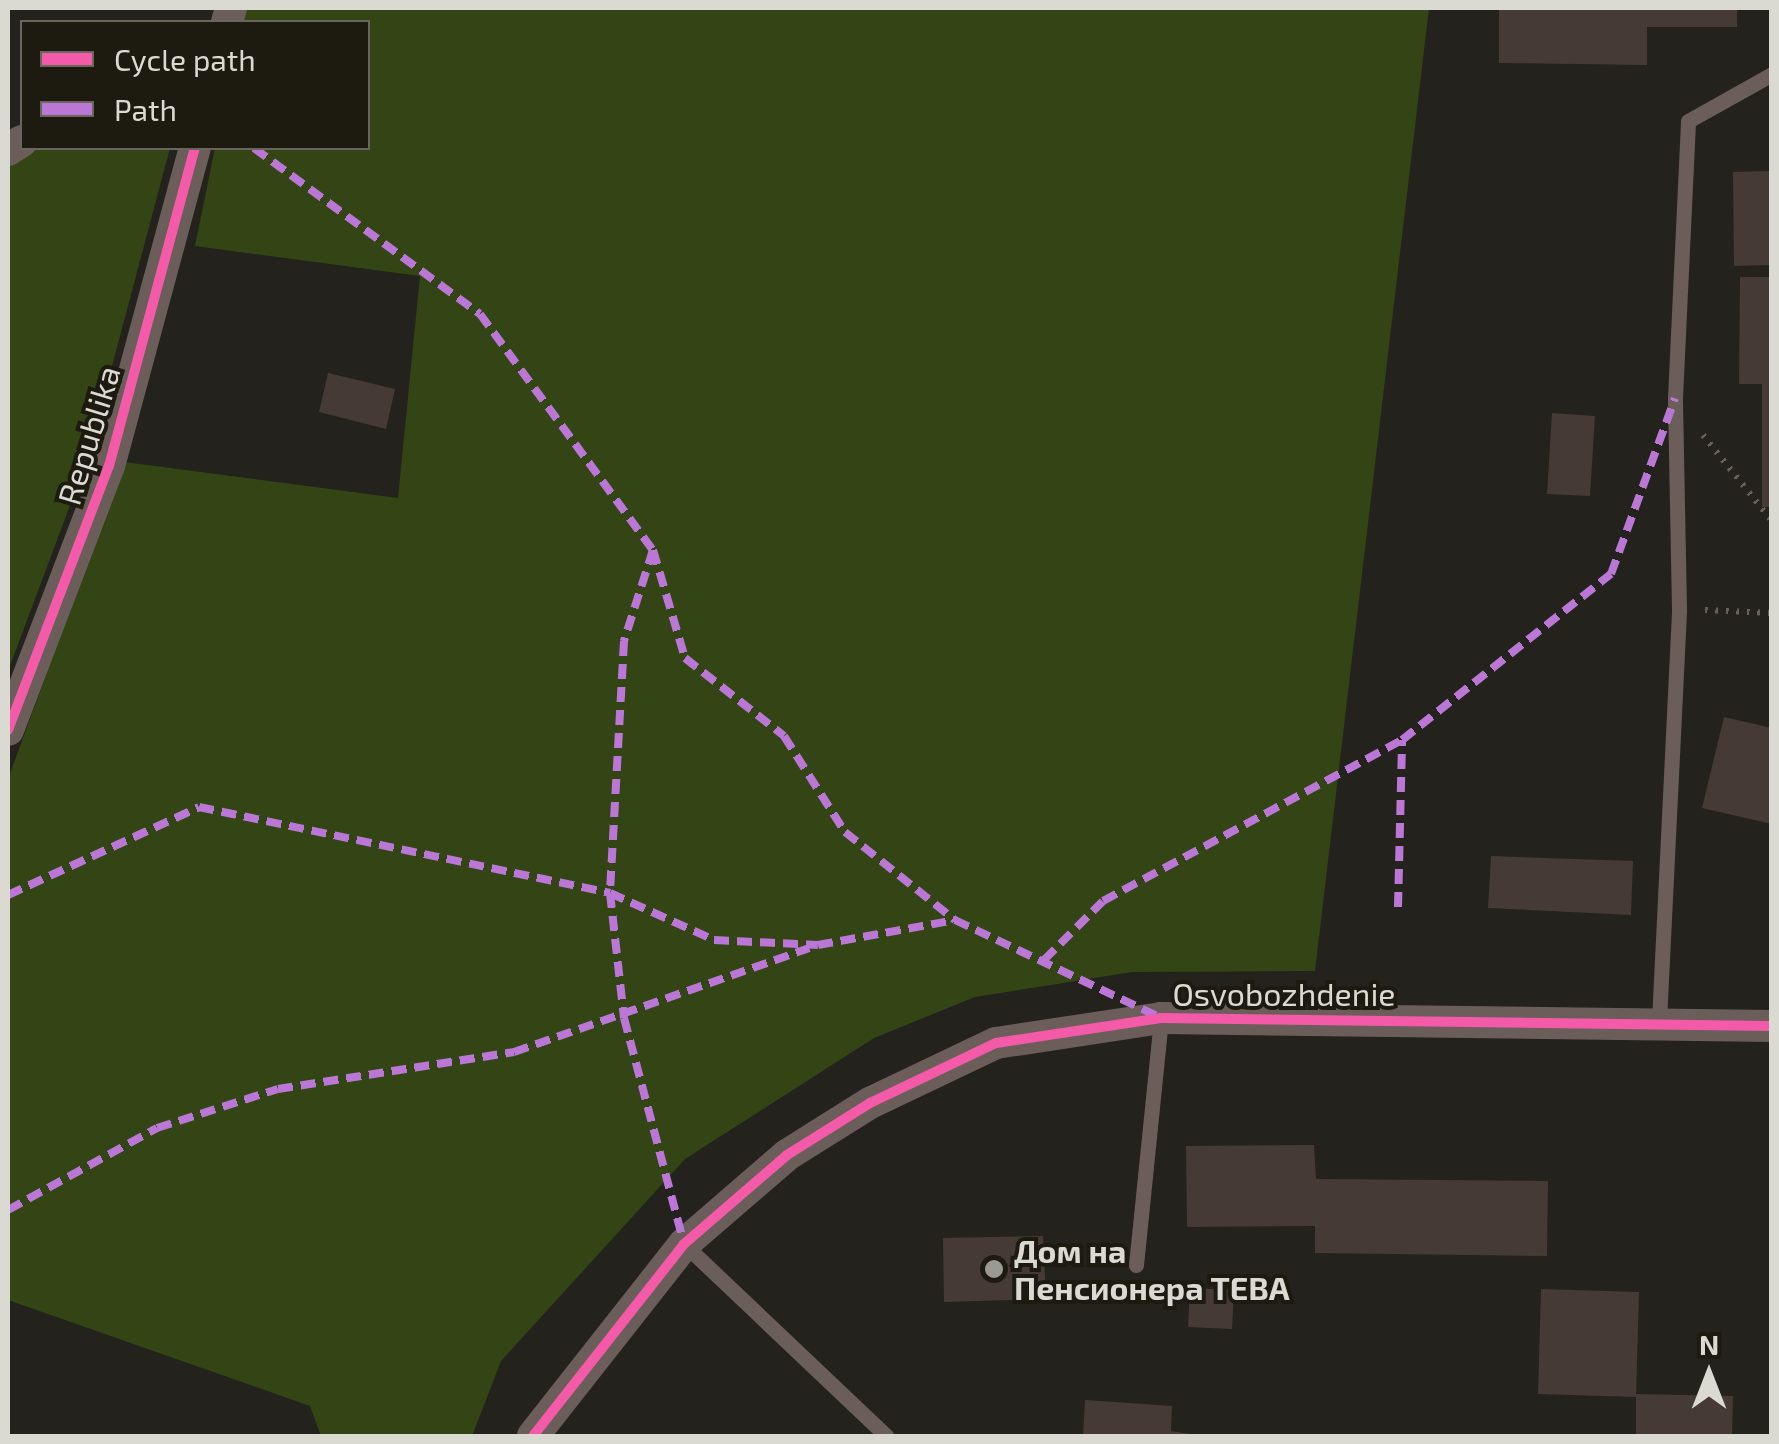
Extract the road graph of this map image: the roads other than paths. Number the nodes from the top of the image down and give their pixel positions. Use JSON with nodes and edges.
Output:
{"nodes":[{"id":1,"x":1772,"y":74,"type":"edge"},
{"id":2,"x":194,"y":150,"type":"edge"},
{"id":3,"x":8,"y":730,"type":"edge"},
{"id":4,"x":1161,"y":1018,"type":"junction"},
{"id":5,"x":1659,"y":1021,"type":"junction"},
{"id":6,"x":1772,"y":1026,"type":"edge"},
{"id":7,"x":684,"y":1244,"type":"junction"},
{"id":8,"x":1136,"y":1265,"type":"dead end"},
{"id":9,"x":534,"y":1436,"type":"edge"},
{"id":10,"x":886,"y":1436,"type":"edge"}],
"edges":[{"from":1,"to":5,"type":"lane"},
{"from":2,"to":3,"type":"street","name":"Republika"},
{"from":4,"to":5,"type":"street","name":"Osvobozhdenie"},
{"from":4,"to":7,"type":"street","name":"Osvobozhdenie"},
{"from":4,"to":8,"type":"lane"},
{"from":5,"to":6,"type":"street","name":"Osvobozhdenie"},
{"from":7,"to":9,"type":"street","name":"Osvobozhdenie"},
{"from":7,"to":10,"type":"lane"}]}
